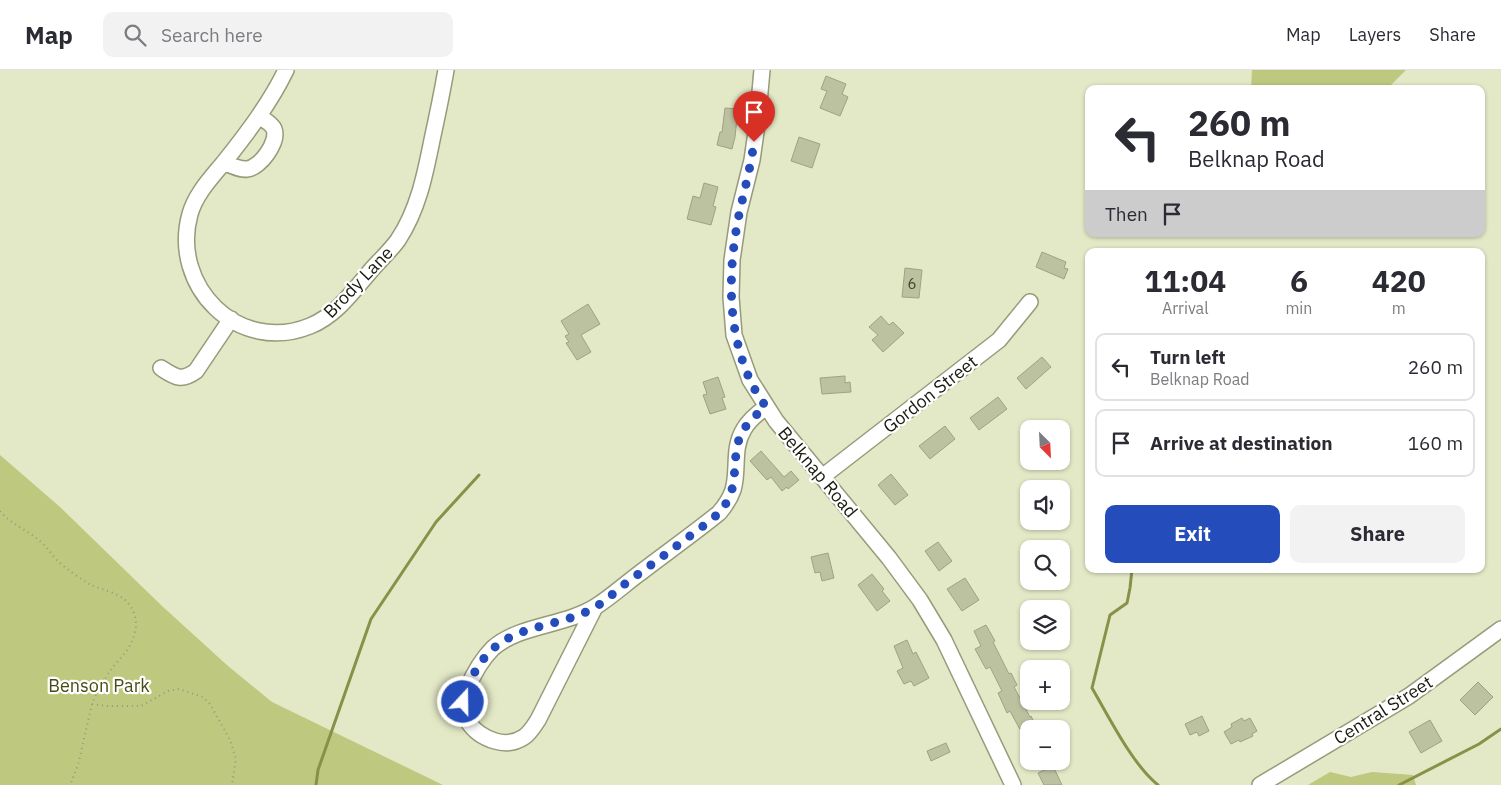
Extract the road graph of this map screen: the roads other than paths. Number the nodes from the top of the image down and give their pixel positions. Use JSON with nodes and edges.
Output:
{"nodes":[{"id":1,"x":286,"y":70,"type":"edge"},
{"id":2,"x":446,"y":70,"type":"edge"},
{"id":3,"x":762,"y":70,"type":"edge"},
{"id":4,"x":259,"y":116,"type":"junction"},
{"id":5,"x":224,"y":162,"type":"junction"},
{"id":6,"x":1030,"y":302,"type":"dead end"},
{"id":7,"x":231,"y":320,"type":"junction"},
{"id":8,"x":161,"y":368,"type":"dead end"},
{"id":9,"x":766,"y":407,"type":"junction"},
{"id":10,"x":822,"y":477,"type":"junction"},
{"id":11,"x":594,"y":607,"type":"junction"},
{"id":12,"x":1501,"y":629,"type":"edge"},
{"id":13,"x":1013,"y":785,"type":"edge"},
{"id":14,"x":1260,"y":785,"type":"edge"}],
"edges":[{"from":1,"to":4,"type":"street","name":"Brody Lane"},
{"from":2,"to":7,"type":"street","name":"Brody Lane"},
{"from":3,"to":9,"type":"street","name":"Belknap Road"},
{"from":4,"to":5,"type":"street","name":"Brody Lane"},
{"from":4,"to":5,"type":"street"},
{"from":5,"to":7,"type":"street","name":"Brody Lane"},
{"from":6,"to":10,"type":"street","name":"Gordon Street"},
{"from":7,"to":8,"type":"street"},
{"from":9,"to":10,"type":"street","name":"Belknap Road"},
{"from":9,"to":11,"type":"street"},
{"from":10,"to":13,"type":"street","name":"Belknap Road"},
{"from":11,"to":11,"type":"street"},
{"from":12,"to":14,"type":"street","name":"Central Street"}]}
